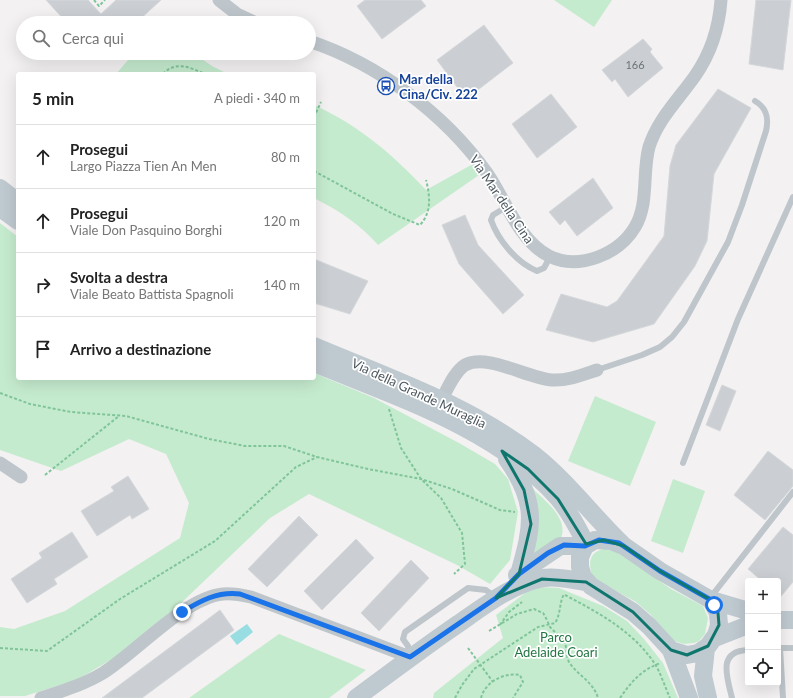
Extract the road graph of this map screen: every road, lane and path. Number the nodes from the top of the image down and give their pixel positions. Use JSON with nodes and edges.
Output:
{"nodes":[{"id":1,"x":94,"y":0,"type":"edge"},
{"id":2,"x":106,"y":0,"type":"edge"},
{"id":3,"x":219,"y":0,"type":"edge"},
{"id":4,"x":721,"y":0,"type":"edge"},
{"id":5,"x":241,"y":16,"type":"edge"},
{"id":6,"x":316,"y":44,"type":"edge"},
{"id":7,"x":165,"y":72,"type":"edge"},
{"id":8,"x":198,"y":72,"type":"edge"},
{"id":9,"x":755,"y":101,"type":"dead end"},
{"id":10,"x":321,"y":102,"type":"dead end"},
{"id":11,"x":316,"y":113,"type":"edge"},
{"id":12,"x":316,"y":172,"type":"edge"},
{"id":13,"x":426,"y":180,"type":"dead end"},
{"id":14,"x":0,"y":188,"type":"edge"},
{"id":15,"x":793,"y":197,"type":"edge"},
{"id":16,"x":16,"y":200,"type":"edge"},
{"id":17,"x":508,"y":206,"type":"junction"},
{"id":18,"x":0,"y":208,"type":"edge"},
{"id":19,"x":16,"y":220,"type":"edge"},
{"id":20,"x":550,"y":257,"type":"junction"},
{"id":21,"x":316,"y":347,"type":"edge"},
{"id":22,"x":316,"y":364,"type":"edge"},
{"id":23,"x":596,"y":370,"type":"joint"},
{"id":24,"x":0,"y":393,"type":"edge"},
{"id":25,"x":387,"y":394,"type":"junction"},
{"id":26,"x":441,"y":401,"type":"junction"},
{"id":27,"x":120,"y":416,"type":"junction"},
{"id":28,"x":502,"y":452,"type":"junction"},
{"id":29,"x":317,"y":457,"type":"junction"},
{"id":30,"x":0,"y":463,"type":"edge"},
{"id":31,"x":683,"y":464,"type":"dead end"},
{"id":32,"x":45,"y":475,"type":"dead end"},
{"id":33,"x":21,"y":477,"type":"dead end"},
{"id":34,"x":421,"y":479,"type":"junction"},
{"id":35,"x":793,"y":492,"type":"edge"},
{"id":36,"x":530,"y":514,"type":"junction"},
{"id":37,"x":586,"y":545,"type":"junction"},
{"id":38,"x":624,"y":546,"type":"junction"},
{"id":39,"x":454,"y":574,"type":"dead end"},
{"id":40,"x":519,"y":574,"type":"junction"},
{"id":41,"x":586,"y":582,"type":"junction"},
{"id":42,"x":562,"y":588,"type":"junction"},
{"id":43,"x":496,"y":598,"type":"junction"},
{"id":44,"x":710,"y":599,"type":"junction"},
{"id":45,"x":526,"y":600,"type":"dead end"},
{"id":46,"x":745,"y":610,"type":"edge"},
{"id":47,"x":781,"y":620,"type":"edge"},
{"id":48,"x":793,"y":620,"type":"edge"},
{"id":49,"x":500,"y":626,"type":"junction"},
{"id":50,"x":550,"y":626,"type":"junction"},
{"id":51,"x":745,"y":626,"type":"edge"},
{"id":52,"x":490,"y":631,"type":"dead end"},
{"id":53,"x":710,"y":643,"type":"junction"},
{"id":54,"x":0,"y":648,"type":"edge"},
{"id":55,"x":468,"y":648,"type":"dead end"},
{"id":56,"x":781,"y":648,"type":"edge"},
{"id":57,"x":793,"y":648,"type":"edge"},
{"id":58,"x":745,"y":650,"type":"edge"},
{"id":59,"x":779,"y":650,"type":"edge"},
{"id":60,"x":668,"y":656,"type":"junction"},
{"id":61,"x":410,"y":657,"type":"junction"},
{"id":62,"x":480,"y":664,"type":"junction"},
{"id":63,"x":655,"y":665,"type":"junction"},
{"id":64,"x":493,"y":682,"type":"junction"},
{"id":65,"x":40,"y":698,"type":"edge"},
{"id":66,"x":356,"y":698,"type":"edge"},
{"id":67,"x":455,"y":698,"type":"edge"},
{"id":68,"x":481,"y":698,"type":"edge"},
{"id":69,"x":513,"y":698,"type":"edge"},
{"id":70,"x":598,"y":698,"type":"edge"},
{"id":71,"x":620,"y":698,"type":"edge"},
{"id":72,"x":670,"y":698,"type":"edge"},
{"id":73,"x":689,"y":698,"type":"edge"},
{"id":74,"x":708,"y":698,"type":"edge"},
{"id":75,"x":732,"y":698,"type":"edge"},
{"id":76,"x":783,"y":698,"type":"edge"}],
"edges":[{"from":1,"to":2,"type":"path"},
{"from":3,"to":5,"type":"street"},
{"from":4,"to":20,"type":"street","name":"Via Mar della Cina"},
{"from":6,"to":17,"type":"street","name":"Via Mar della Cina"},
{"from":7,"to":8,"type":"path"},
{"from":9,"to":23,"type":"lane"},
{"from":10,"to":11,"type":"path"},
{"from":12,"to":13,"type":"path"},
{"from":14,"to":16,"type":"street"},
{"from":15,"to":31,"type":"lane"},
{"from":17,"to":20,"type":"street","name":"Via Mar della Cina"},
{"from":17,"to":20,"type":"lane"},
{"from":18,"to":19,"type":"street"},
{"from":21,"to":26,"type":"street","name":"Via della Grande Muraglia"},
{"from":22,"to":25,"type":"street","name":"Via della Grande Muraglia"},
{"from":23,"to":26,"type":"street"},
{"from":24,"to":27,"type":"path"},
{"from":25,"to":28,"type":"street","name":"Via della Grande Muraglia"},
{"from":25,"to":34,"type":"path"},
{"from":26,"to":38,"type":"street","name":"Via della Grande Muraglia"},
{"from":27,"to":29,"type":"path"},
{"from":27,"to":32,"type":"path"},
{"from":28,"to":36,"type":"street"},
{"from":28,"to":37,"type":"street","name":"Via della Grande Muraglia"},
{"from":29,"to":34,"type":"path"},
{"from":29,"to":54,"type":"path"},
{"from":30,"to":33,"type":"street"},
{"from":34,"to":36,"type":"path"},
{"from":34,"to":39,"type":"path"},
{"from":35,"to":44,"type":"lane"},
{"from":36,"to":40,"type":"street"},
{"from":37,"to":38,"type":"street"},
{"from":37,"to":40,"type":"street"},
{"from":37,"to":41,"type":"street"},
{"from":38,"to":44,"type":"street"},
{"from":40,"to":43,"type":"street"},
{"from":41,"to":42,"type":"street"},
{"from":41,"to":60,"type":"street"},
{"from":42,"to":43,"type":"street"},
{"from":42,"to":50,"type":"path"},
{"from":42,"to":63,"type":"path"},
{"from":43,"to":61,"type":"street"},
{"from":43,"to":61,"type":"lane"},
{"from":44,"to":46,"type":"street"},
{"from":44,"to":53,"type":"street"},
{"from":45,"to":49,"type":"path"},
{"from":47,"to":48,"type":"street"},
{"from":49,"to":50,"type":"path"},
{"from":49,"to":52,"type":"path"},
{"from":50,"to":62,"type":"path"},
{"from":50,"to":70,"type":"path"},
{"from":51,"to":53,"type":"street"},
{"from":53,"to":60,"type":"street"},
{"from":53,"to":74,"type":"street"},
{"from":55,"to":62,"type":"path"},
{"from":56,"to":57,"type":"lane"},
{"from":58,"to":75,"type":"lane"},
{"from":59,"to":76,"type":"lane"},
{"from":60,"to":63,"type":"path"},
{"from":60,"to":73,"type":"street"},
{"from":61,"to":65,"type":"street"},
{"from":61,"to":66,"type":"street"},
{"from":62,"to":64,"type":"path"},
{"from":62,"to":67,"type":"path"},
{"from":63,"to":71,"type":"path"},
{"from":63,"to":72,"type":"path"},
{"from":64,"to":68,"type":"path"},
{"from":64,"to":69,"type":"path"}]}
